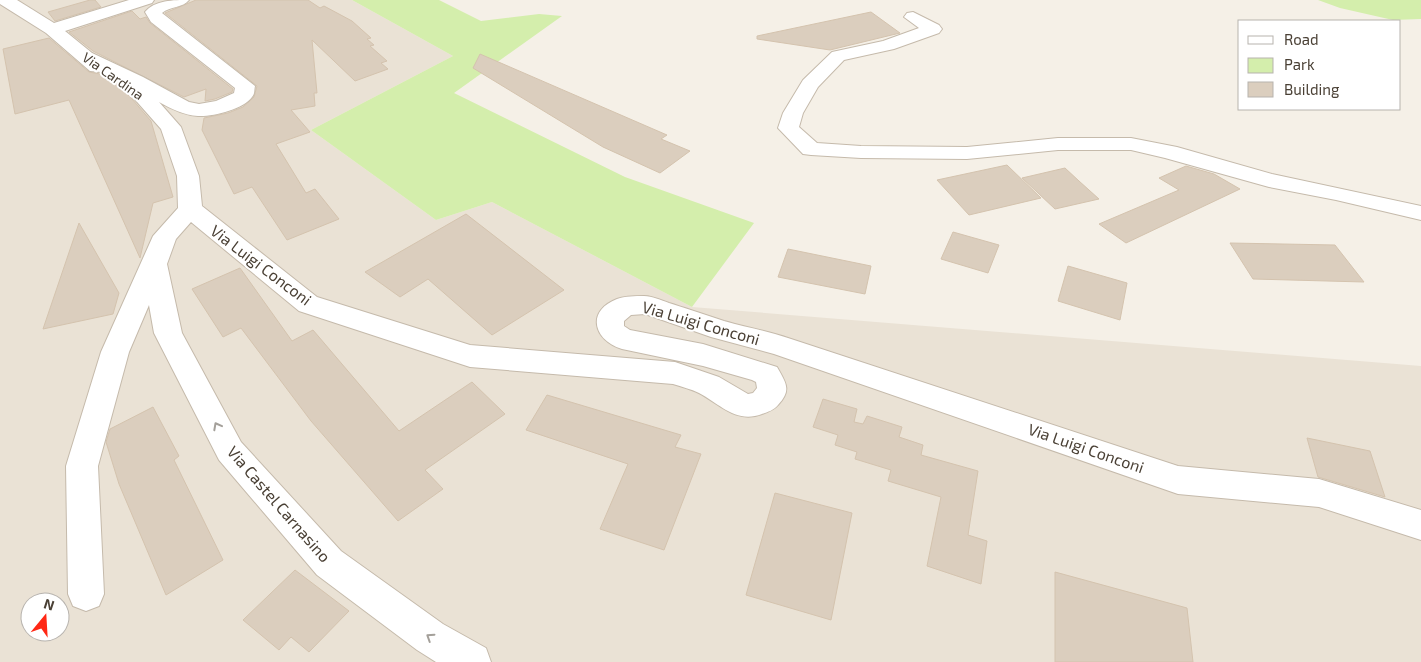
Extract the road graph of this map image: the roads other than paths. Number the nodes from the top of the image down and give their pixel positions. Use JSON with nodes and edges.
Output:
{"nodes":[{"id":1,"x":5,"y":0,"type":"edge"},
{"id":2,"x":146,"y":0,"type":"edge"},
{"id":3,"x":181,"y":0,"type":"edge"},
{"id":4,"x":913,"y":17,"type":"dead end"},
{"id":5,"x":52,"y":29,"type":"junction"},
{"id":6,"x":84,"y":56,"type":"junction"},
{"id":7,"x":190,"y":209,"type":"junction"},
{"id":8,"x":1421,"y":213,"type":"edge"},
{"id":9,"x":154,"y":264,"type":"junction"},
{"id":10,"x":1421,"y":525,"type":"edge"},
{"id":11,"x":86,"y":594,"type":"dead end"},
{"id":12,"x":472,"y":662,"type":"edge"}],
"edges":[{"from":1,"to":5,"type":"street","name":"Via Cardina"},
{"from":2,"to":5,"type":"street"},
{"from":3,"to":6,"type":"street"},
{"from":4,"to":8,"type":"street"},
{"from":5,"to":6,"type":"street","name":"Via Cardina"},
{"from":6,"to":7,"type":"street","name":"Via Cardina"},
{"from":7,"to":9,"type":"street"},
{"from":7,"to":10,"type":"street","name":"Via Luigi Conconi"},
{"from":9,"to":11,"type":"street"},
{"from":12,"to":9,"type":"street","name":"Via Castel Carnasino","one_way":true}]}
